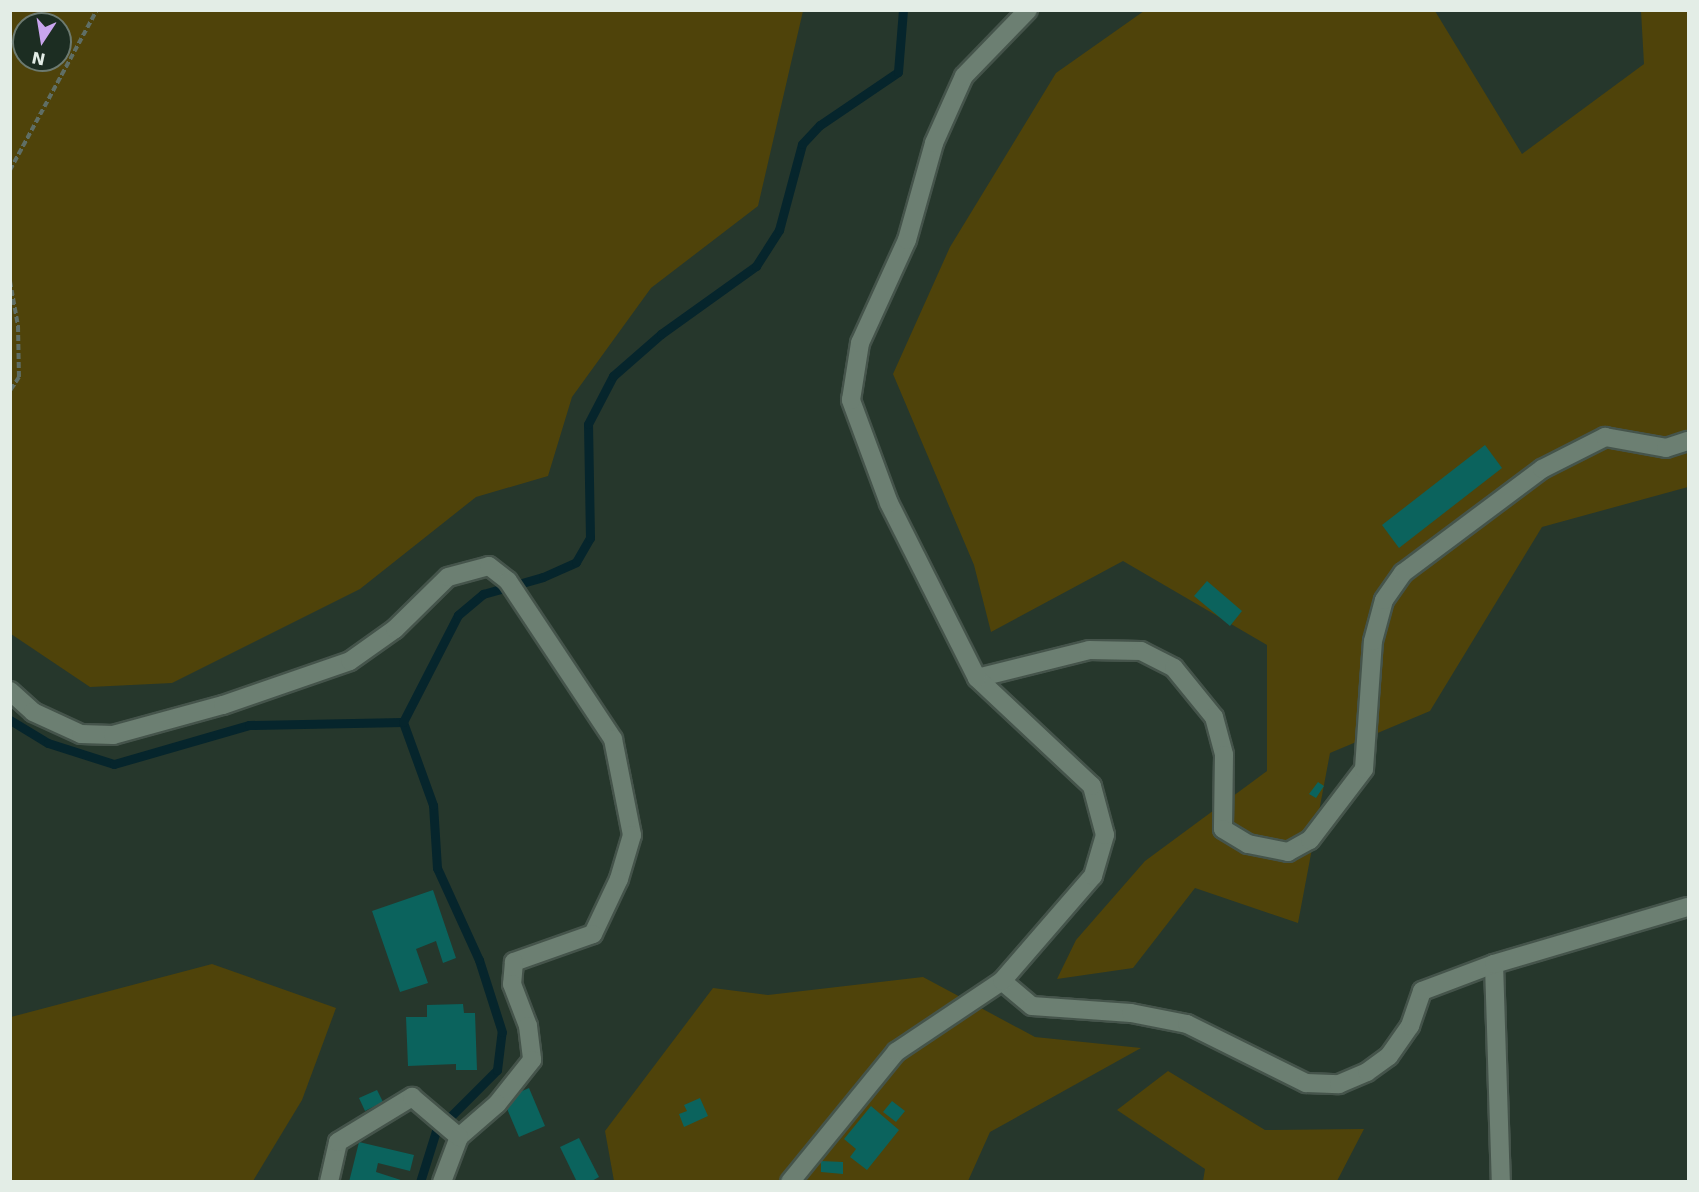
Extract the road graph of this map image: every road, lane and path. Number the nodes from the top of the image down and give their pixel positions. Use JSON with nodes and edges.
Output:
{"nodes":[{"id":1,"x":97,"y":10,"type":"edge"},
{"id":2,"x":1028,"y":10,"type":"edge"},
{"id":3,"x":10,"y":170,"type":"edge"},
{"id":4,"x":10,"y":281,"type":"edge"},
{"id":5,"x":10,"y":391,"type":"edge"},
{"id":6,"x":1689,"y":441,"type":"edge"},
{"id":7,"x":977,"y":678,"type":"junction"},
{"id":8,"x":10,"y":691,"type":"edge"},
{"id":9,"x":1689,"y":907,"type":"edge"},
{"id":10,"x":1494,"y":964,"type":"junction"},
{"id":11,"x":1002,"y":981,"type":"junction"},
{"id":12,"x":459,"y":1137,"type":"junction"},
{"id":13,"x":329,"y":1182,"type":"edge"},
{"id":14,"x":442,"y":1182,"type":"edge"},
{"id":15,"x":790,"y":1182,"type":"edge"},
{"id":16,"x":1501,"y":1182,"type":"edge"}],
"edges":[{"from":1,"to":3,"type":"path"},
{"from":2,"to":7,"type":"street"},
{"from":4,"to":5,"type":"path"},
{"from":6,"to":7,"type":"street"},
{"from":7,"to":11,"type":"street"},
{"from":8,"to":12,"type":"street"},
{"from":9,"to":10,"type":"street"},
{"from":10,"to":11,"type":"street"},
{"from":10,"to":16,"type":"street"},
{"from":11,"to":15,"type":"street"},
{"from":12,"to":13,"type":"street"},
{"from":12,"to":14,"type":"street"}]}
